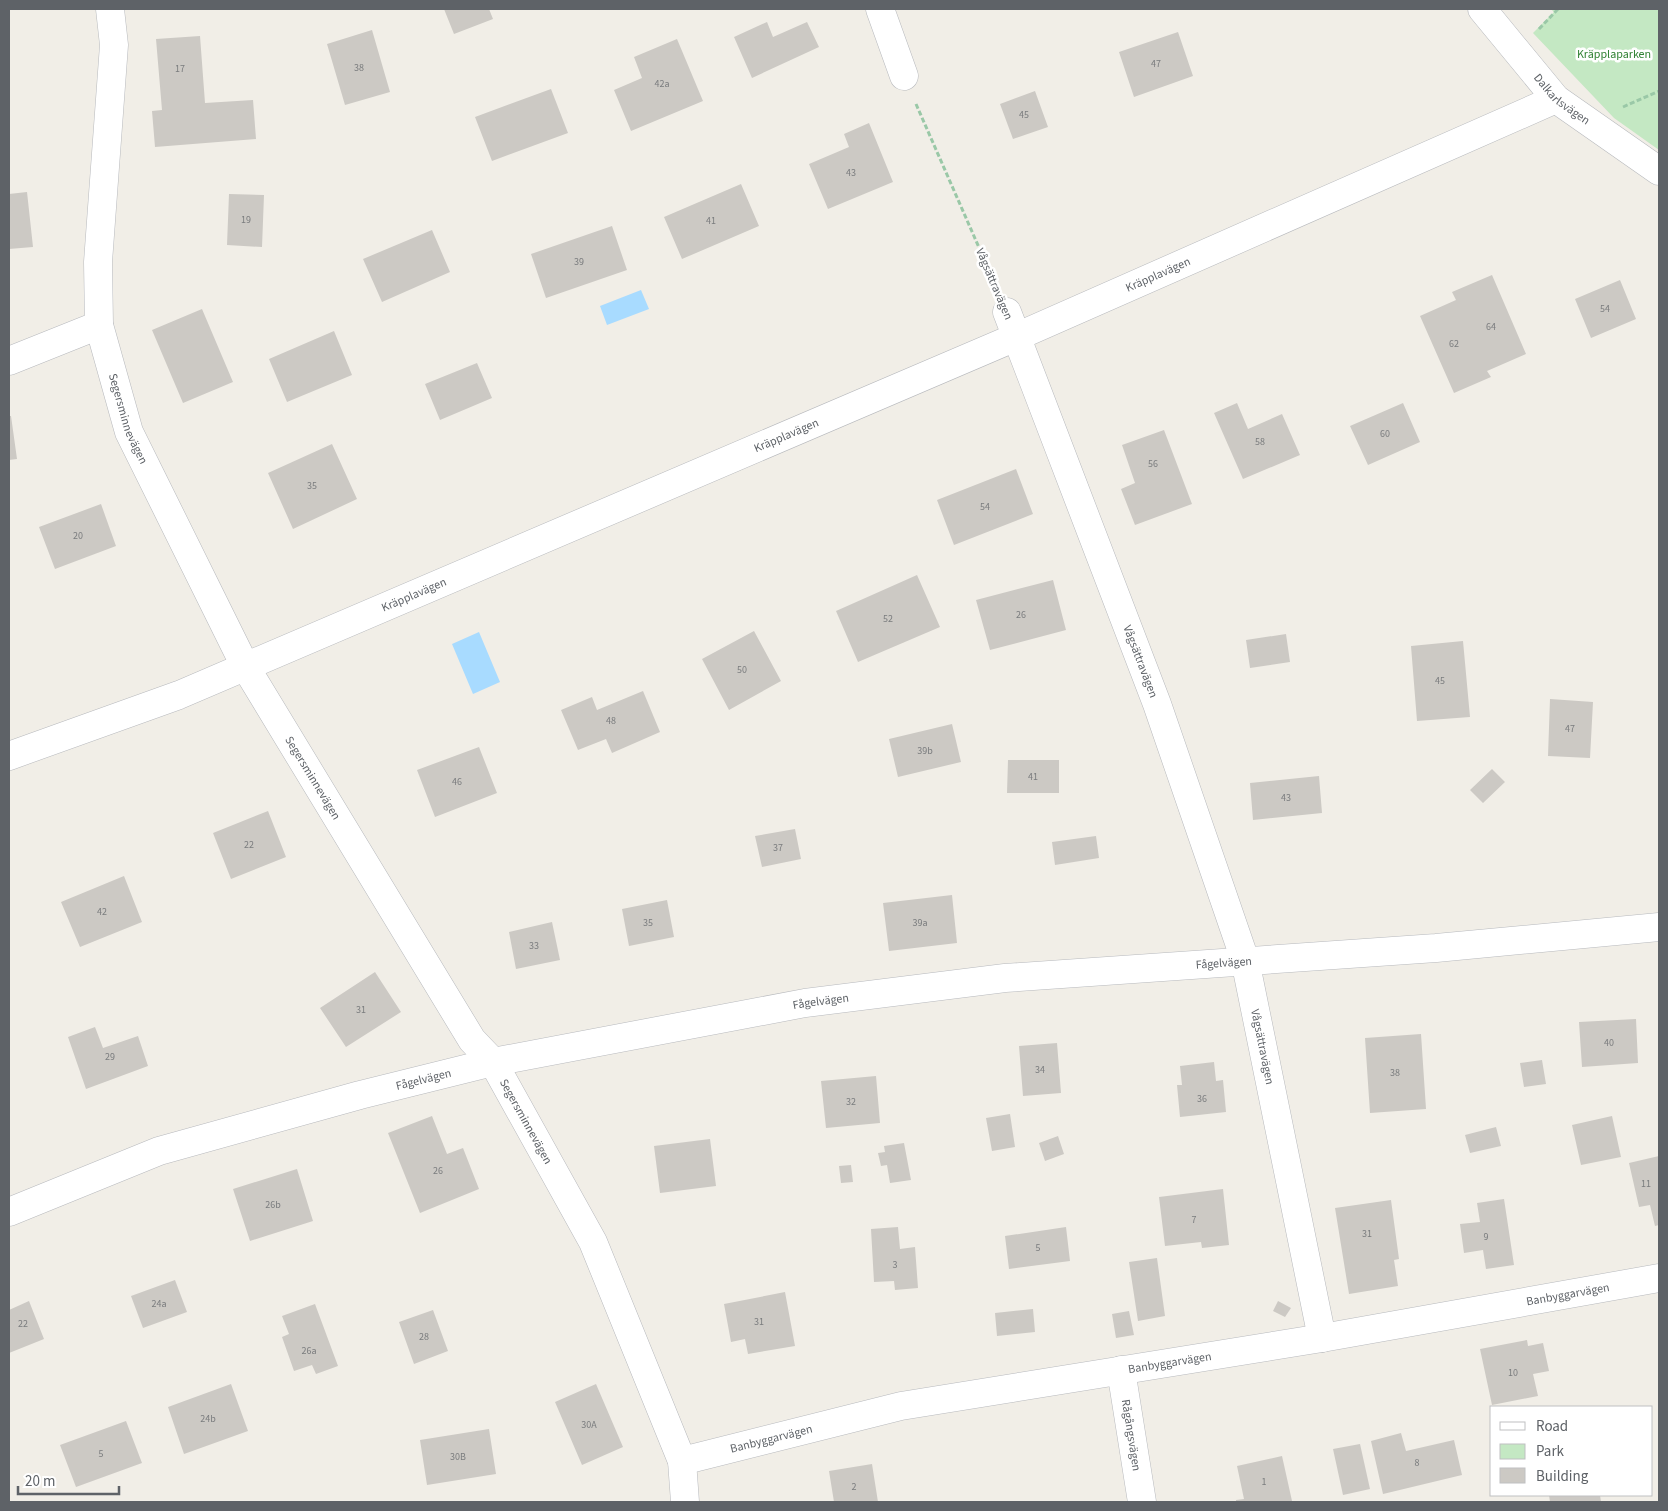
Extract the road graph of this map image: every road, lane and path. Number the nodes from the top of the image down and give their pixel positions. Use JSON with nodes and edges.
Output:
{"nodes":[{"id":1,"x":110,"y":9,"type":"edge"},
{"id":2,"x":880,"y":9,"type":"edge"},
{"id":3,"x":1482,"y":9,"type":"edge"},
{"id":4,"x":1558,"y":9,"type":"edge"},
{"id":5,"x":1538,"y":30,"type":"dead end"},
{"id":6,"x":904,"y":76,"type":"joint"},
{"id":7,"x":1556,"y":99,"type":"junction"},
{"id":8,"x":1659,"y":171,"type":"edge"},
{"id":9,"x":1012,"y":324,"type":"junction"},
{"id":10,"x":99,"y":325,"type":"junction"},
{"id":11,"x":9,"y":361,"type":"edge"},
{"id":12,"x":246,"y":666,"type":"junction"},
{"id":13,"x":9,"y":756,"type":"edge"},
{"id":14,"x":1659,"y":927,"type":"edge"},
{"id":15,"x":1244,"y":960,"type":"junction"},
{"id":16,"x":493,"y":1062,"type":"junction"},
{"id":17,"x":9,"y":1212,"type":"edge"},
{"id":18,"x":1659,"y":1278,"type":"edge"},
{"id":19,"x":1322,"y":1338,"type":"junction"},
{"id":20,"x":1121,"y":1370,"type":"junction"},
{"id":21,"x":682,"y":1461,"type":"junction"},
{"id":22,"x":685,"y":1502,"type":"edge"},
{"id":23,"x":1142,"y":1502,"type":"edge"}],
"edges":[{"from":1,"to":10,"type":"street","name":"Segersminnevägen"},
{"from":2,"to":6,"type":"street"},
{"from":3,"to":7,"type":"street","name":"Dalkarlsvägen"},
{"from":4,"to":5,"type":"path"},
{"from":6,"to":9,"type":"path","name":"Vågsättravägen"},
{"from":7,"to":8,"type":"street","name":"Dalkarlsvägen"},
{"from":7,"to":9,"type":"street","name":"Kräpplavägen"},
{"from":9,"to":12,"type":"street","name":"Kräpplavägen"},
{"from":9,"to":15,"type":"street","name":"Vågsättravägen"},
{"from":10,"to":11,"type":"street"},
{"from":10,"to":12,"type":"street","name":"Segersminnevägen"},
{"from":12,"to":13,"type":"street","name":"Kräpplavägen"},
{"from":12,"to":16,"type":"street","name":"Segersminnevägen"},
{"from":14,"to":15,"type":"street","name":"Fågelvägen"},
{"from":15,"to":16,"type":"street","name":"Fågelvägen"},
{"from":15,"to":19,"type":"street","name":"Vågsättravägen"},
{"from":16,"to":17,"type":"street","name":"Fågelvägen"},
{"from":16,"to":21,"type":"street","name":"Segersminnevägen"},
{"from":18,"to":19,"type":"street","name":"Banbyggarvägen"},
{"from":19,"to":20,"type":"street","name":"Banbyggarvägen"},
{"from":20,"to":21,"type":"street","name":"Banbyggarvägen"},
{"from":20,"to":23,"type":"street","name":"Rågångsvägen"},
{"from":21,"to":22,"type":"street","name":"Segersminnevägen"}]}
